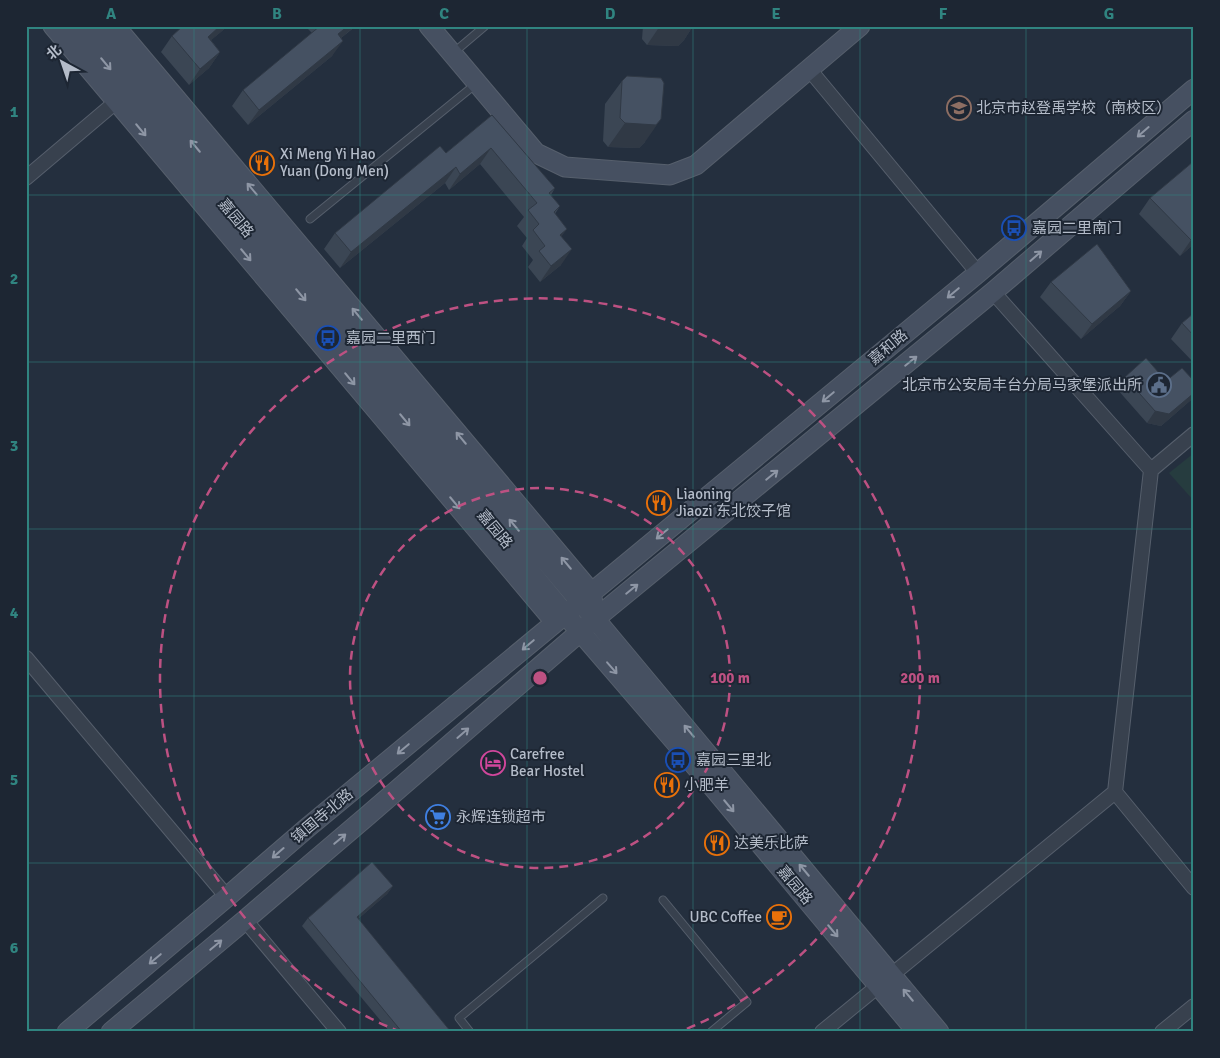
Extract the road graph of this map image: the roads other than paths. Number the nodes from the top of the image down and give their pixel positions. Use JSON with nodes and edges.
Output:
{"nodes":[{"id":1,"x":53,"y":26,"type":"edge"},
{"id":2,"x":74,"y":26,"type":"edge"},
{"id":3,"x":94,"y":26,"type":"edge"},
{"id":4,"x":115,"y":26,"type":"edge"},
{"id":5,"x":428,"y":26,"type":"edge"},
{"id":6,"x":485,"y":26,"type":"edge"},
{"id":7,"x":860,"y":26,"type":"edge"},
{"id":8,"x":452,"y":54,"type":"junction"},
{"id":9,"x":809,"y":69,"type":"junction"},
{"id":10,"x":477,"y":83,"type":"junction"},
{"id":11,"x":1194,"y":88,"type":"edge"},
{"id":12,"x":116,"y":101,"type":"junction"},
{"id":13,"x":1194,"y":120,"type":"edge"},
{"id":14,"x":26,"y":178,"type":"edge"},
{"id":15,"x":310,"y":219,"type":"dead end"},
{"id":16,"x":978,"y":273,"type":"junction"},
{"id":17,"x":994,"y":292,"type":"junction"},
{"id":18,"x":1194,"y":434,"type":"edge"},
{"id":19,"x":1150,"y":470,"type":"junction"},
{"id":20,"x":573,"y":608,"type":"junction"},
{"id":21,"x":588,"y":625,"type":"junction"},
{"id":22,"x":26,"y":658,"type":"edge"},
{"id":23,"x":1115,"y":792,"type":"junction"},
{"id":24,"x":1194,"y":888,"type":"edge"},
{"id":25,"x":227,"y":897,"type":"junction"},
{"id":26,"x":603,"y":898,"type":"dead end"},
{"id":27,"x":663,"y":900,"type":"dead end"},
{"id":28,"x":245,"y":920,"type":"junction"},
{"id":29,"x":885,"y":980,"type":"junction"},
{"id":30,"x":1194,"y":1006,"type":"edge"},
{"id":31,"x":67,"y":1032,"type":"edge"},
{"id":32,"x":111,"y":1032,"type":"edge"},
{"id":33,"x":339,"y":1032,"type":"edge"},
{"id":34,"x":470,"y":1032,"type":"edge"},
{"id":35,"x":711,"y":1032,"type":"edge"},
{"id":36,"x":822,"y":1032,"type":"edge"},
{"id":37,"x":917,"y":1032,"type":"edge"},
{"id":38,"x":939,"y":1032,"type":"edge"},
{"id":39,"x":1162,"y":1032,"type":"edge"}],
"edges":[{"from":1,"to":12,"type":"street"},
{"from":2,"to":20,"type":"street","name":"嘉园路","one_way":true},
{"from":20,"to":3,"type":"street","name":"嘉园路","one_way":true},
{"from":20,"to":4,"type":"street","one_way":true},
{"from":5,"to":8,"type":"street"},
{"from":6,"to":8,"type":"lane"},
{"from":7,"to":9,"type":"street"},
{"from":8,"to":10,"type":"street"},
{"from":9,"to":10,"type":"street"},
{"from":9,"to":16,"type":"street"},
{"from":10,"to":15,"type":"lane"},
{"from":11,"to":16,"type":"street","name":"嘉和路","one_way":true},
{"from":12,"to":14,"type":"street"},
{"from":12,"to":20,"type":"street","one_way":true},
{"from":17,"to":13,"type":"street","name":"嘉和路","one_way":true},
{"from":16,"to":20,"type":"street","name":"嘉和路","one_way":true},
{"from":17,"to":19,"type":"street"},
{"from":21,"to":17,"type":"street","name":"嘉和路","one_way":true},
{"from":18,"to":19,"type":"street"},
{"from":19,"to":23,"type":"street"},
{"from":20,"to":21,"type":"street","name":"嘉园路"},
{"from":20,"to":25,"type":"street","name":"镇国寺北路","one_way":true},
{"from":28,"to":21,"type":"street","name":"镇国寺北路","one_way":true},
{"from":21,"to":29,"type":"street","name":"嘉园路"},
{"from":22,"to":25,"type":"street"},
{"from":23,"to":24,"type":"street"},
{"from":23,"to":29,"type":"street"},
{"from":25,"to":31,"type":"street","name":"镇国寺北路","one_way":true},
{"from":26,"to":34,"type":"lane"},
{"from":27,"to":35,"type":"lane"},
{"from":32,"to":28,"type":"street","name":"镇国寺北路","one_way":true},
{"from":28,"to":33,"type":"street"},
{"from":29,"to":36,"type":"street"},
{"from":29,"to":37,"type":"street","name":"嘉园路"},
{"from":38,"to":29,"type":"street","name":"嘉园路","one_way":true},
{"from":30,"to":39,"type":"street"}]}
